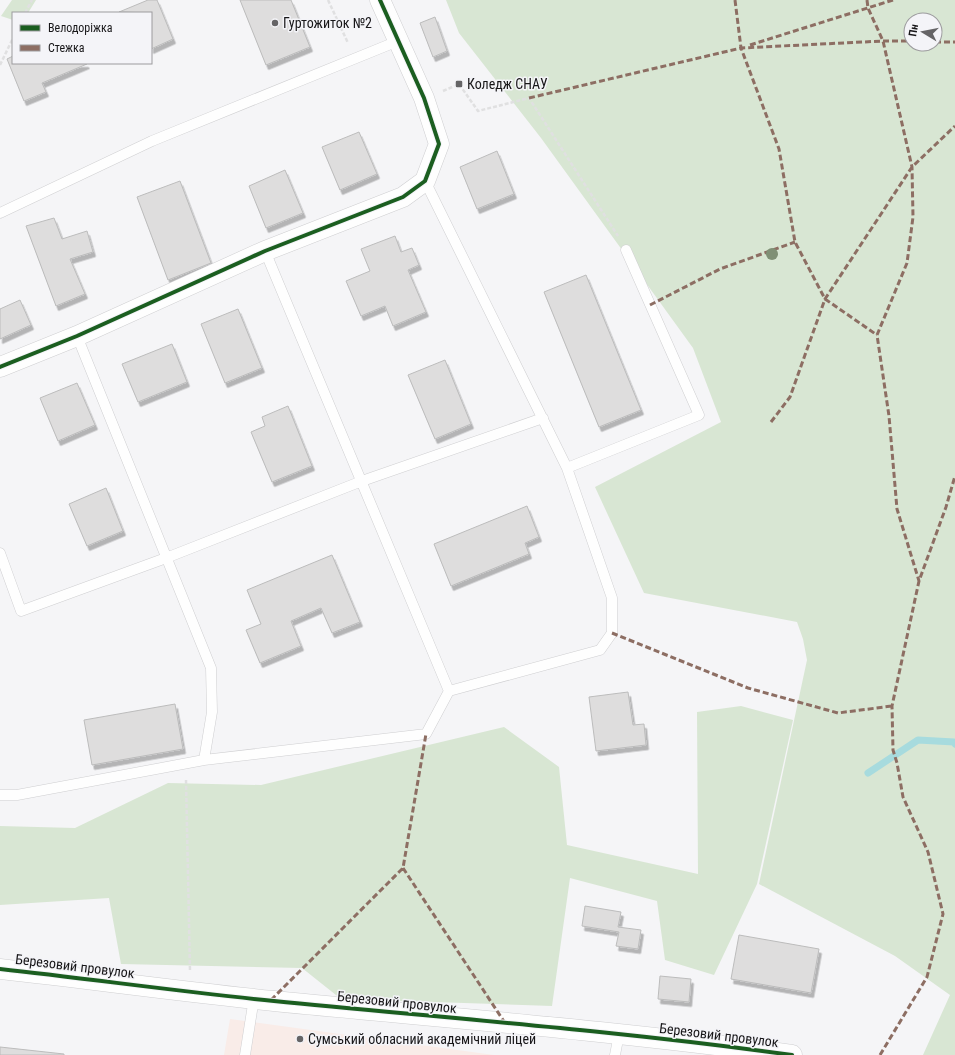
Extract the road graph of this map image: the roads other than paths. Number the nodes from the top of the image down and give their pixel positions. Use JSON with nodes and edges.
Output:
{"nodes":[{"id":1,"x":380,"y":0,"type":"edge"},
{"id":2,"x":398,"y":41,"type":"junction"},
{"id":3,"x":425,"y":181,"type":"junction"},
{"id":4,"x":0,"y":213,"type":"edge"},
{"id":5,"x":626,"y":250,"type":"road end"},
{"id":6,"x":265,"y":251,"type":"junction"},
{"id":7,"x":77,"y":336,"type":"junction"},
{"id":8,"x":0,"y":367,"type":"edge"},
{"id":9,"x":543,"y":418,"type":"junction"},
{"id":10,"x":567,"y":468,"type":"junction"},
{"id":11,"x":362,"y":481,"type":"junction"},
{"id":12,"x":0,"y":553,"type":"edge"},
{"id":13,"x":166,"y":558,"type":"junction"},
{"id":14,"x":449,"y":691,"type":"junction"},
{"id":15,"x":204,"y":760,"type":"junction"},
{"id":16,"x":0,"y":795,"type":"edge"},
{"id":17,"x":0,"y":969,"type":"edge"},
{"id":18,"x":254,"y":998,"type":"junction"},
{"id":19,"x":619,"y":1034,"type":"junction"},
{"id":20,"x":245,"y":1055,"type":"edge"},
{"id":21,"x":616,"y":1055,"type":"edge"},
{"id":22,"x":792,"y":1055,"type":"edge"}],
"edges":[{"from":1,"to":2,"type":"street"},
{"from":2,"to":3,"type":"street"},
{"from":2,"to":4,"type":"lane"},
{"from":3,"to":6,"type":"street"},
{"from":3,"to":9,"type":"lane"},
{"from":5,"to":10,"type":"lane"},
{"from":6,"to":7,"type":"street"},
{"from":6,"to":11,"type":"lane"},
{"from":7,"to":8,"type":"street"},
{"from":7,"to":13,"type":"lane"},
{"from":9,"to":10,"type":"lane"},
{"from":9,"to":11,"type":"lane"},
{"from":10,"to":14,"type":"lane"},
{"from":11,"to":13,"type":"lane"},
{"from":11,"to":14,"type":"lane"},
{"from":12,"to":13,"type":"lane"},
{"from":13,"to":15,"type":"lane"},
{"from":14,"to":15,"type":"lane"},
{"from":15,"to":16,"type":"lane"},
{"from":17,"to":18,"type":"street","name":"Березовий провулок"},
{"from":18,"to":19,"type":"street","name":"Березовий провулок"},
{"from":18,"to":20,"type":"lane"},
{"from":19,"to":21,"type":"lane"},
{"from":19,"to":22,"type":"street","name":"Березовий провулок"}]}
